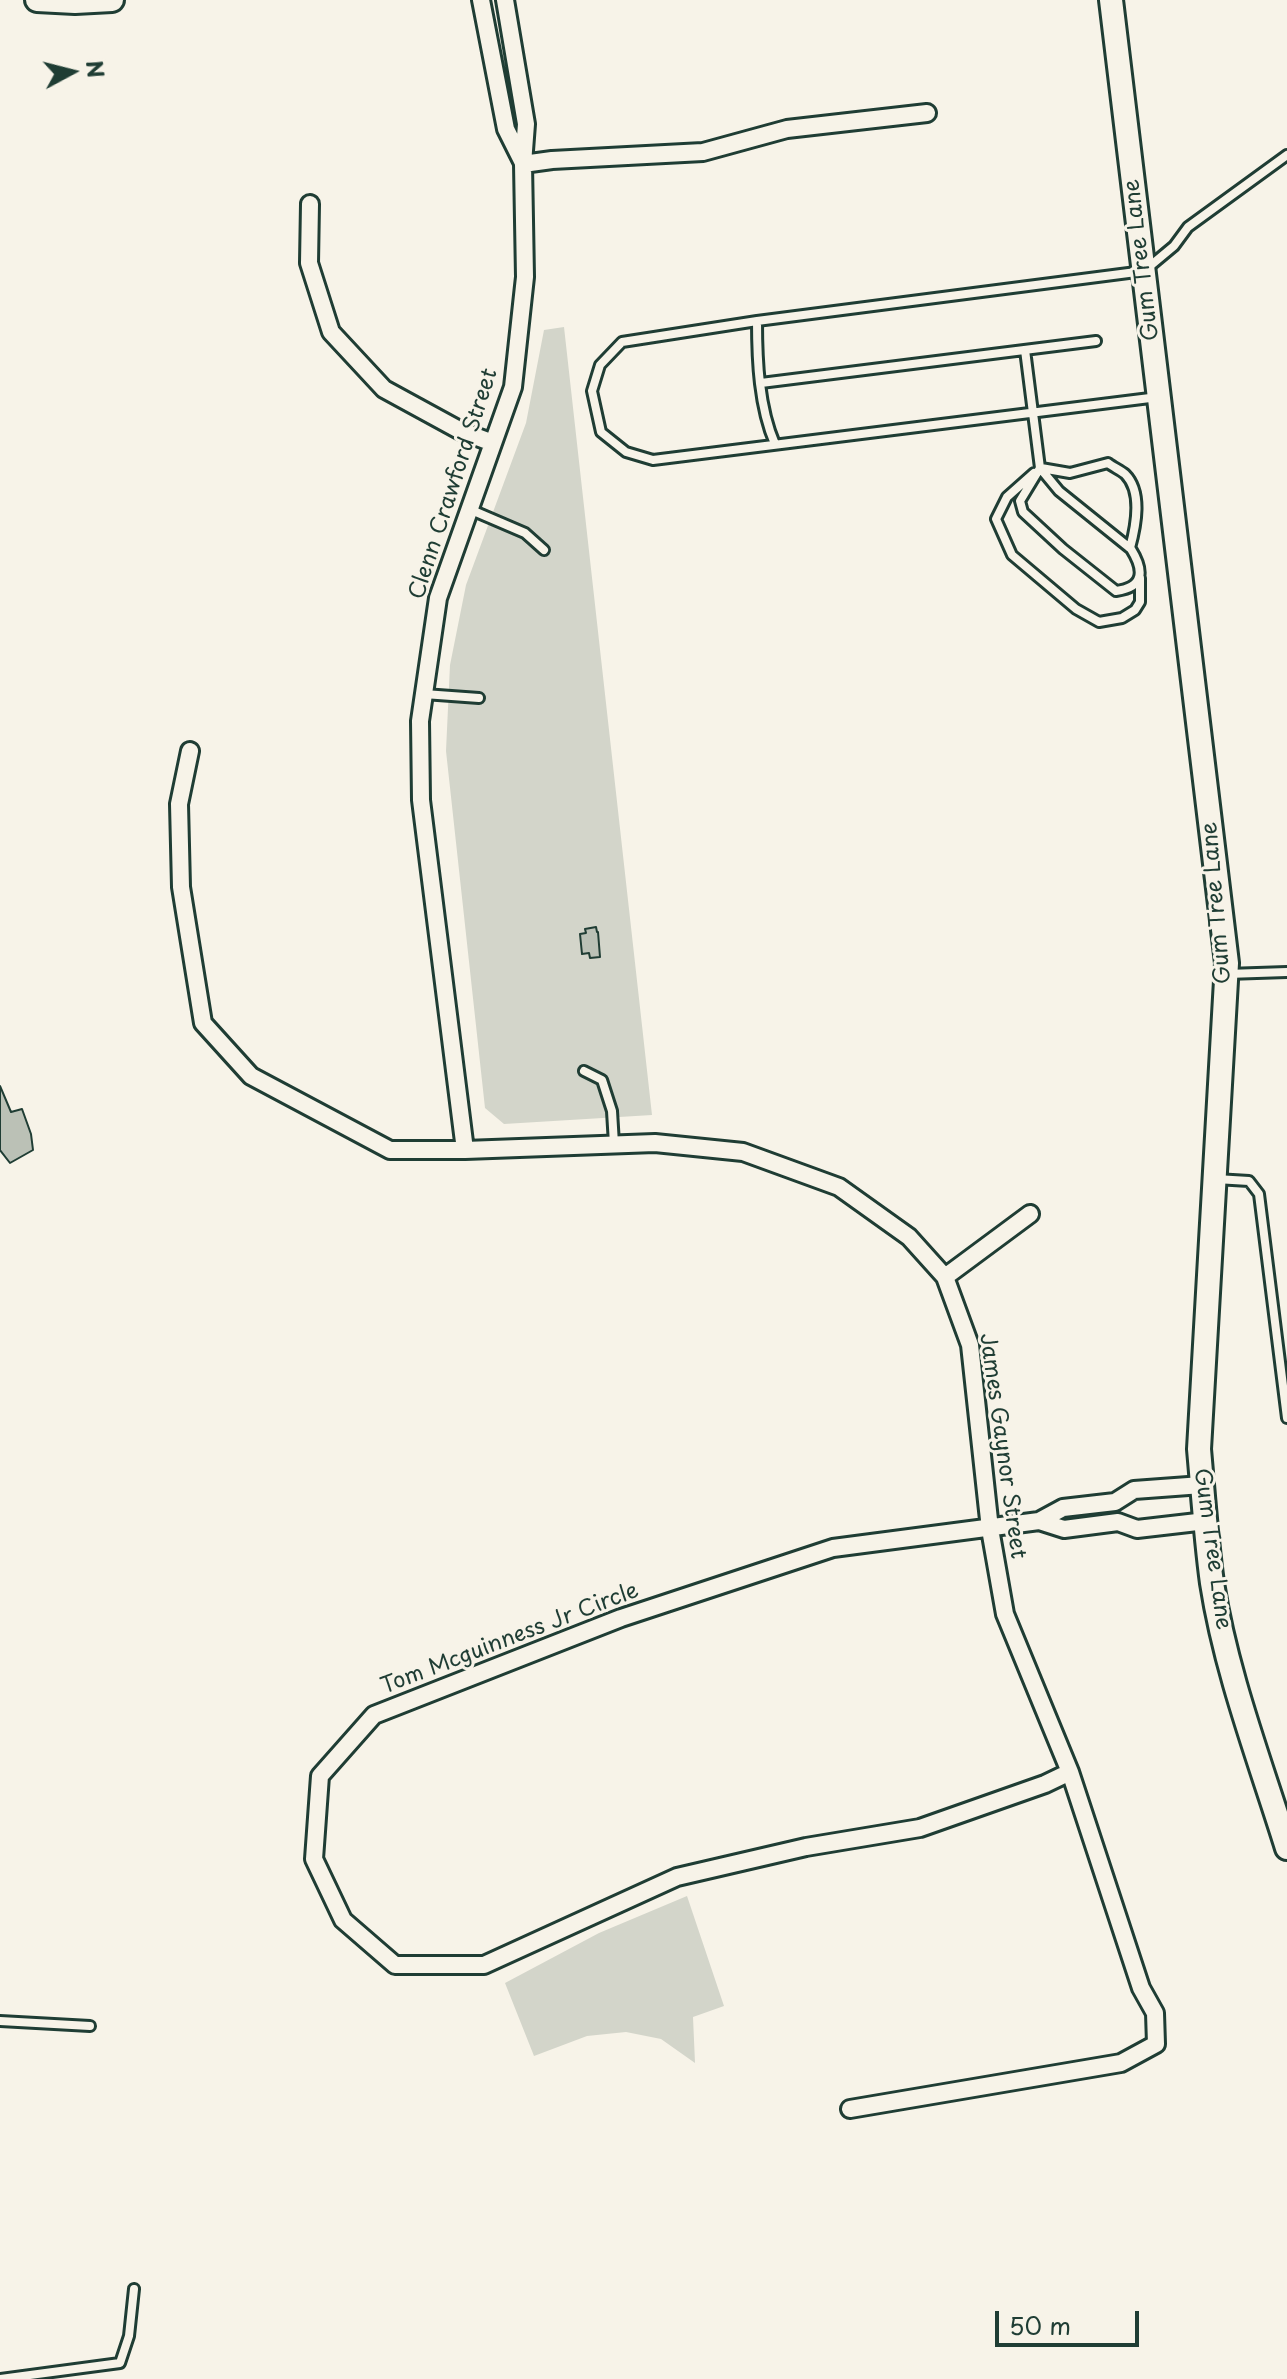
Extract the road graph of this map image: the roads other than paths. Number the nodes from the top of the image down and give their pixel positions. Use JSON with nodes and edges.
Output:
{"nodes":[{"id":1,"x":37,"y":0,"type":"edge"},
{"id":2,"x":105,"y":0,"type":"edge"},
{"id":3,"x":112,"y":0,"type":"edge"},
{"id":4,"x":481,"y":0,"type":"edge"},
{"id":5,"x":505,"y":0,"type":"edge"},
{"id":6,"x":1111,"y":0,"type":"edge"},
{"id":7,"x":927,"y":113,"type":"dead end"},
{"id":8,"x":1287,"y":155,"type":"edge"},
{"id":9,"x":523,"y":164,"type":"junction"},
{"id":10,"x":310,"y":204,"type":"dead end"},
{"id":11,"x":1144,"y":271,"type":"junction"},
{"id":12,"x":757,"y":321,"type":"junction"},
{"id":13,"x":1096,"y":341,"type":"dead end"},
{"id":14,"x":1025,"y":350,"type":"junction"},
{"id":15,"x":761,"y":383,"type":"junction"},
{"id":16,"x":1159,"y":397,"type":"junction"},
{"id":17,"x":1034,"y":412,"type":"junction"},
{"id":18,"x":493,"y":443,"type":"junction"},
{"id":19,"x":775,"y":444,"type":"junction"},
{"id":20,"x":1040,"y":468,"type":"junction"},
{"id":21,"x":469,"y":509,"type":"junction"},
{"id":22,"x":1130,"y":548,"type":"junction"},
{"id":23,"x":544,"y":550,"type":"dead end"},
{"id":24,"x":1140,"y":576,"type":"junction"},
{"id":25,"x":423,"y":694,"type":"junction"},
{"id":26,"x":479,"y":698,"type":"dead end"},
{"id":27,"x":190,"y":751,"type":"dead end"},
{"id":28,"x":1287,"y":972,"type":"edge"},
{"id":29,"x":1226,"y":974,"type":"junction"},
{"id":30,"x":584,"y":1071,"type":"dead end"},
{"id":31,"x":614,"y":1144,"type":"junction"},
{"id":32,"x":465,"y":1150,"type":"junction"},
{"id":33,"x":1215,"y":1179,"type":"junction"},
{"id":34,"x":1030,"y":1214,"type":"dead end"},
{"id":35,"x":945,"y":1277,"type":"junction"},
{"id":36,"x":1287,"y":1418,"type":"edge"},
{"id":37,"x":1202,"y":1485,"type":"junction"},
{"id":38,"x":1115,"y":1502,"type":"junction"},
{"id":39,"x":1039,"y":1521,"type":"junction"},
{"id":40,"x":1206,"y":1521,"type":"junction"},
{"id":41,"x":1118,"y":1522,"type":"junction"},
{"id":42,"x":990,"y":1529,"type":"junction"},
{"id":43,"x":1070,"y":1772,"type":"junction"},
{"id":44,"x":1287,"y":1848,"type":"edge"},
{"id":45,"x":0,"y":2021,"type":"edge"},
{"id":46,"x":90,"y":2026,"type":"dead end"},
{"id":47,"x":850,"y":2109,"type":"dead end"},
{"id":48,"x":134,"y":2289,"type":"dead end"},
{"id":49,"x":0,"y":2379,"type":"edge"}],
"edges":[{"from":1,"to":2,"type":"street"},
{"from":2,"to":3,"type":"street"},
{"from":4,"to":9,"type":"street","name":"Clenn Crawford Street"},
{"from":5,"to":9,"type":"street","name":"Clenn Crawford Street"},
{"from":6,"to":11,"type":"street","name":"Gum Tree Lane"},
{"from":7,"to":9,"type":"street"},
{"from":8,"to":11,"type":"lane"},
{"from":9,"to":18,"type":"street","name":"Clenn Crawford Street"},
{"from":10,"to":18,"type":"street"},
{"from":11,"to":12,"type":"lane"},
{"from":11,"to":16,"type":"street","name":"Gum Tree Lane"},
{"from":12,"to":15,"type":"lane"},
{"from":12,"to":19,"type":"lane"},
{"from":13,"to":14,"type":"lane"},
{"from":14,"to":15,"type":"lane"},
{"from":14,"to":17,"type":"lane"},
{"from":15,"to":19,"type":"lane"},
{"from":16,"to":17,"type":"lane"},
{"from":16,"to":29,"type":"street","name":"Gum Tree Lane"},
{"from":17,"to":19,"type":"lane"},
{"from":17,"to":20,"type":"lane"},
{"from":18,"to":21,"type":"street","name":"Clenn Crawford Street"},
{"from":20,"to":22,"type":"lane"},
{"from":20,"to":22,"type":"lane"},
{"from":20,"to":24,"type":"lane"},
{"from":20,"to":24,"type":"lane"},
{"from":21,"to":23,"type":"lane"},
{"from":21,"to":25,"type":"street","name":"Clenn Crawford Street"},
{"from":22,"to":24,"type":"lane"},
{"from":25,"to":26,"type":"lane"},
{"from":25,"to":32,"type":"street","name":"Clenn Crawford Street"},
{"from":27,"to":32,"type":"street","name":"James Gaynor Street"},
{"from":28,"to":29,"type":"lane"},
{"from":29,"to":33,"type":"street","name":"Gum Tree Lane"},
{"from":30,"to":31,"type":"lane"},
{"from":31,"to":32,"type":"street","name":"James Gaynor Street"},
{"from":31,"to":35,"type":"street","name":"James Gaynor Street"},
{"from":33,"to":36,"type":"lane"},
{"from":33,"to":37,"type":"street","name":"Gum Tree Lane"},
{"from":34,"to":35,"type":"street"},
{"from":35,"to":42,"type":"street","name":"James Gaynor Street"},
{"from":37,"to":38,"type":"street","name":"Tom Mcguinness Jr Circle"},
{"from":37,"to":40,"type":"street","name":"Gum Tree Lane"},
{"from":38,"to":39,"type":"street","name":"Tom Mcguinness Jr Circle"},
{"from":38,"to":41,"type":"lane"},
{"from":39,"to":41,"type":"street","name":"Tom Mcguinness Jr Circle"},
{"from":39,"to":42,"type":"street","name":"Tom Mcguinness Jr Circle"},
{"from":40,"to":41,"type":"street","name":"Tom Mcguinness Jr Circle"},
{"from":40,"to":44,"type":"street","name":"Gum Tree Lane"},
{"from":42,"to":43,"type":"street","name":"James Gaynor Street"},
{"from":42,"to":43,"type":"street","name":"Tom Mcguinness Jr Circle"},
{"from":43,"to":47,"type":"street","name":"James Gaynor Street"},
{"from":45,"to":46,"type":"lane"},
{"from":48,"to":49,"type":"lane"}]}
